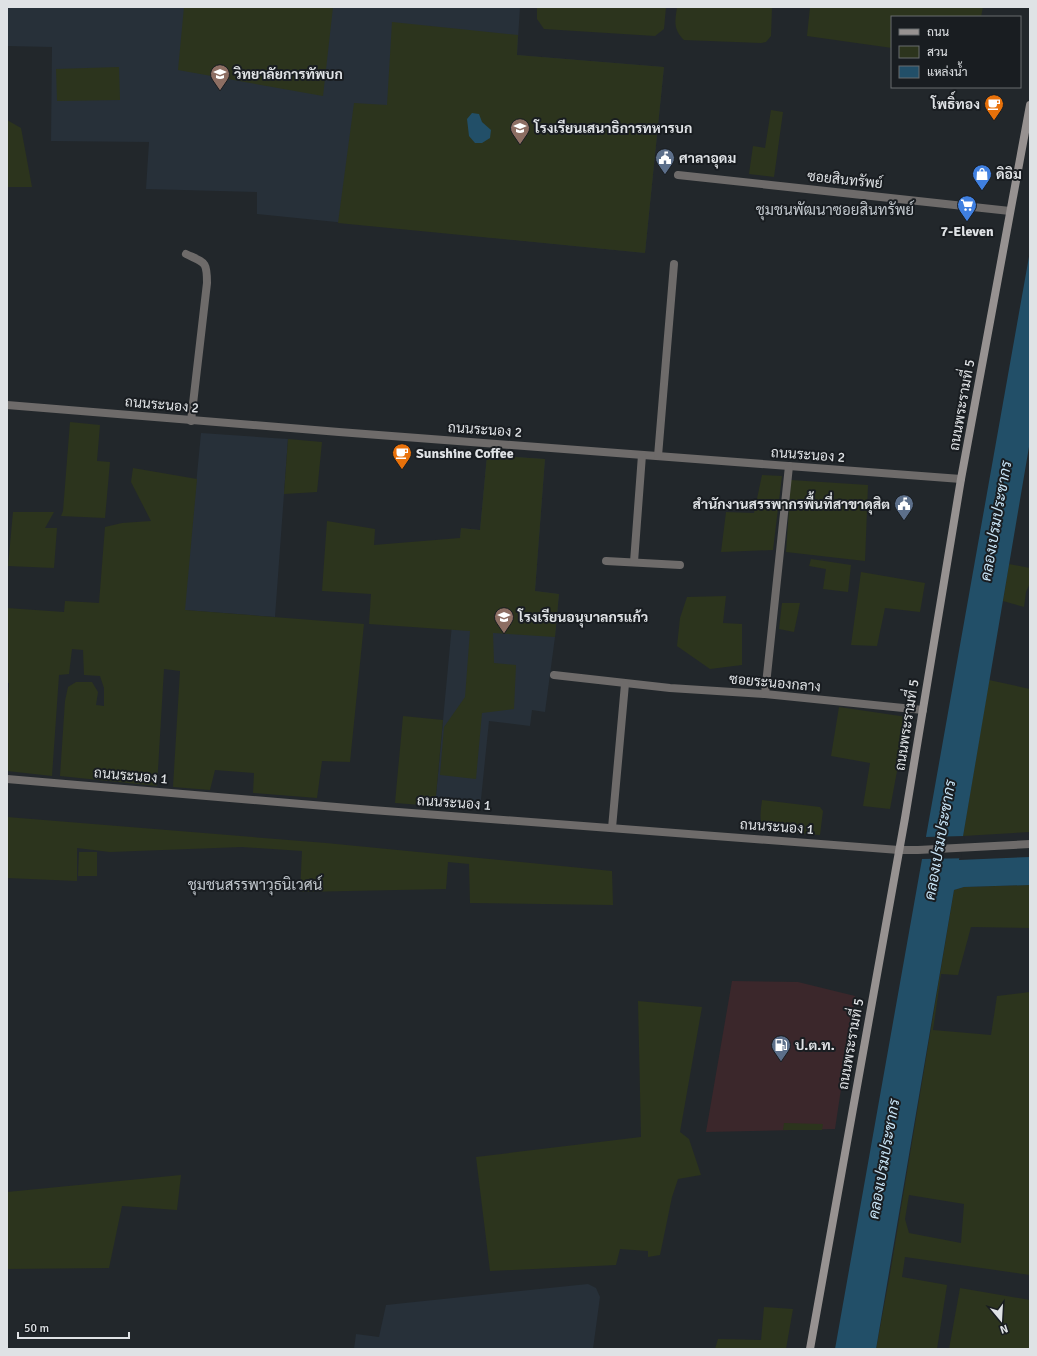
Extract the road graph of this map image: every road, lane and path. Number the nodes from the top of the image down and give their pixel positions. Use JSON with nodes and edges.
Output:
{"nodes":[{"id":1,"x":1030,"y":105,"type":"edge"},
{"id":2,"x":678,"y":175,"type":"dead end"},
{"id":3,"x":1010,"y":211,"type":"junction"},
{"id":4,"x":186,"y":254,"type":"dead end"},
{"id":5,"x":674,"y":264,"type":"dead end"},
{"id":6,"x":7,"y":405,"type":"edge"},
{"id":7,"x":192,"y":421,"type":"junction"},
{"id":8,"x":642,"y":455,"type":"junction"},
{"id":9,"x":658,"y":456,"type":"junction"},
{"id":10,"x":789,"y":466,"type":"junction"},
{"id":11,"x":961,"y":479,"type":"junction"},
{"id":12,"x":606,"y":560,"type":"dead end"},
{"id":13,"x":634,"y":562,"type":"junction"},
{"id":14,"x":680,"y":565,"type":"dead end"},
{"id":15,"x":554,"y":675,"type":"dead end"},
{"id":16,"x":625,"y":684,"type":"junction"},
{"id":17,"x":765,"y":694,"type":"junction"},
{"id":18,"x":923,"y":710,"type":"junction"},
{"id":19,"x":7,"y":779,"type":"edge"},
{"id":20,"x":612,"y":828,"type":"junction"},
{"id":21,"x":1030,"y":844,"type":"edge"},
{"id":22,"x":899,"y":850,"type":"junction"},
{"id":23,"x":810,"y":1349,"type":"edge"}],
"edges":[{"from":1,"to":3,"type":"main road","name":"ถนนพระรามที่ 5"},
{"from":2,"to":3,"type":"street","name":"ซอยสินทรัพย์"},
{"from":3,"to":11,"type":"main road","name":"ถนนพระรามที่ 5"},
{"from":4,"to":7,"type":"street"},
{"from":5,"to":9,"type":"street"},
{"from":6,"to":7,"type":"street","name":"ถนนระนอง 2"},
{"from":7,"to":8,"type":"street","name":"ถนนระนอง 2"},
{"from":8,"to":9,"type":"street","name":"ถนนระนอง 2"},
{"from":8,"to":13,"type":"street"},
{"from":9,"to":10,"type":"street","name":"ถนนระนอง 2"},
{"from":10,"to":11,"type":"street","name":"ถนนระนอง 2"},
{"from":10,"to":17,"type":"street"},
{"from":11,"to":18,"type":"main road","name":"ถนนพระรามที่ 5"},
{"from":12,"to":13,"type":"street"},
{"from":13,"to":14,"type":"street"},
{"from":15,"to":16,"type":"street","name":"ซอยระนองกลาง"},
{"from":16,"to":17,"type":"street","name":"ซอยระนองกลาง"},
{"from":16,"to":20,"type":"street"},
{"from":17,"to":18,"type":"street","name":"ซอยระนองกลาง"},
{"from":18,"to":22,"type":"main road","name":"ถนนพระรามที่ 5"},
{"from":19,"to":20,"type":"street","name":"ถนนระนอง 1"},
{"from":20,"to":22,"type":"street","name":"ถนนระนอง 1"},
{"from":21,"to":22,"type":"street","name":"ถนนระนอง 1"},
{"from":22,"to":23,"type":"main road","name":"ถนนพระรามที่ 5"}]}
